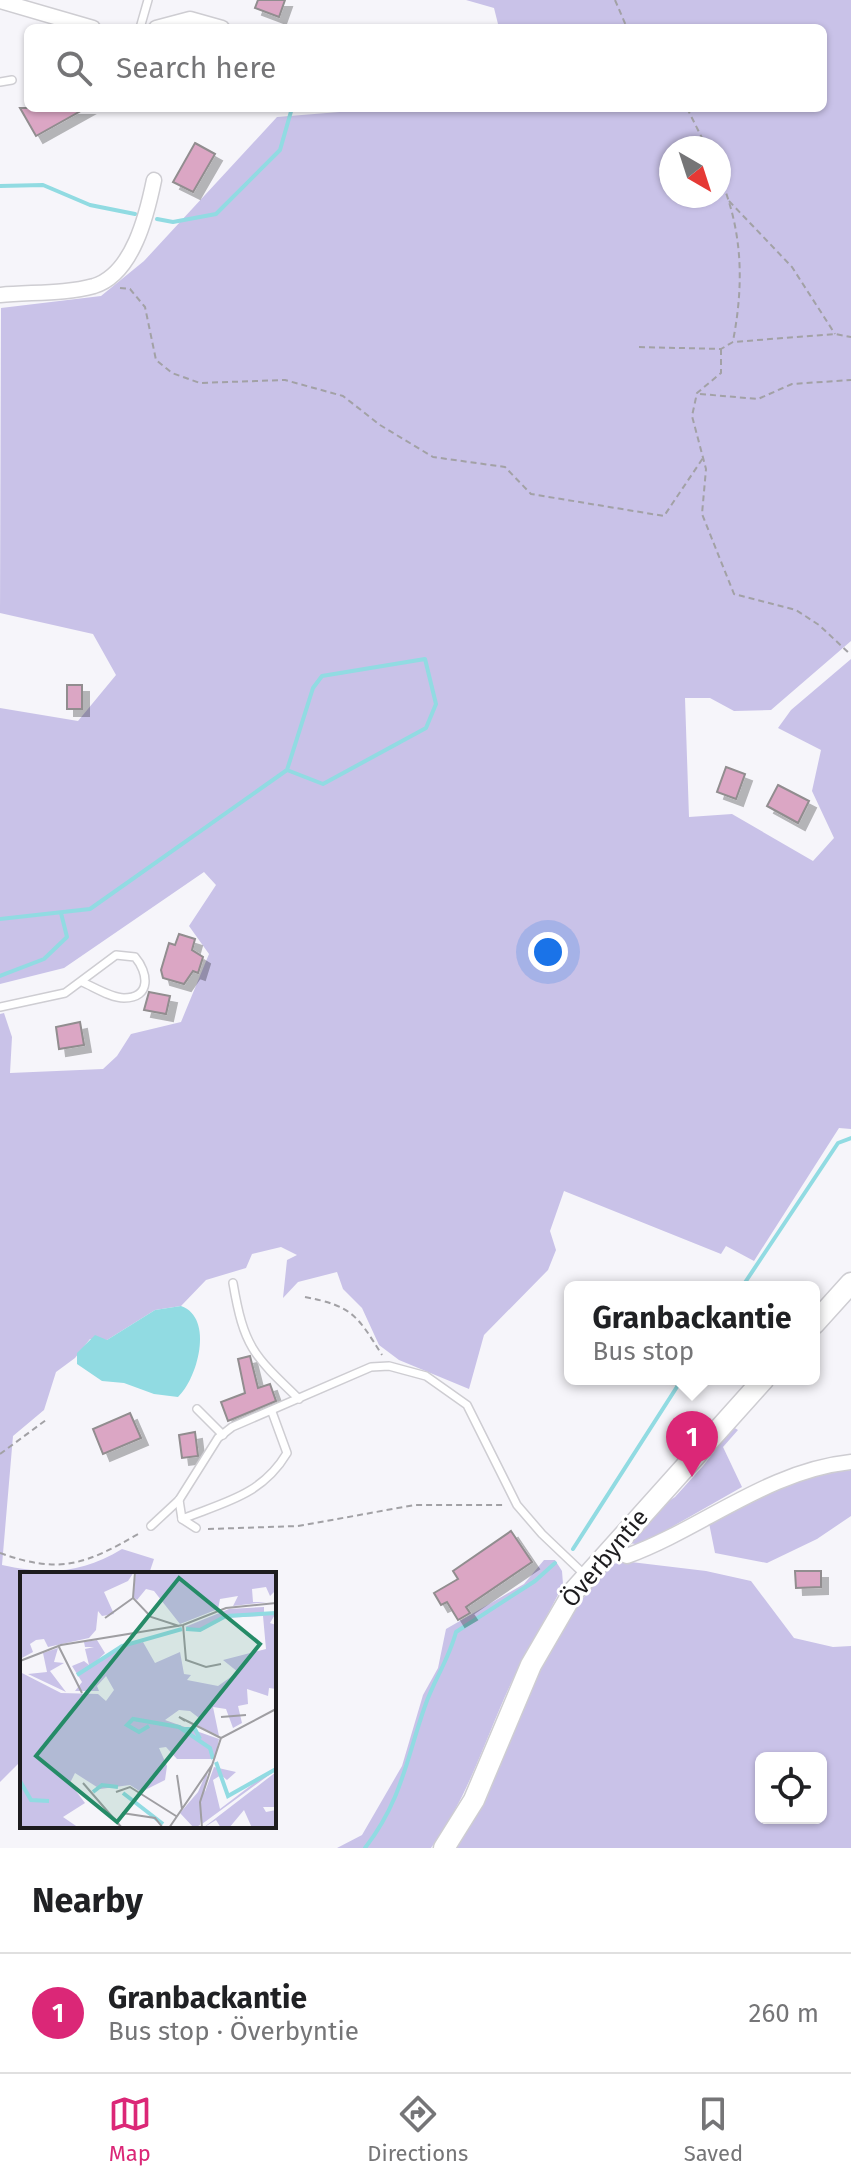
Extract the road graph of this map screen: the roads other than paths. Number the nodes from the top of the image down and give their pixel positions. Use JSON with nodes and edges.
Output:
{"nodes":[{"id":1,"x":148,"y":0,"type":"edge"},
{"id":2,"x":0,"y":1,"type":"edge"},
{"id":3,"x":79,"y":24,"type":"edge"},
{"id":4,"x":141,"y":24,"type":"edge"},
{"id":5,"x":171,"y":24,"type":"edge"},
{"id":6,"x":208,"y":24,"type":"edge"},
{"id":7,"x":12,"y":80,"type":"dead end"},
{"id":8,"x":0,"y":82,"type":"edge"},
{"id":9,"x":154,"y":180,"type":"dead end"},
{"id":10,"x":0,"y":295,"type":"edge"},
{"id":11,"x":82,"y":982,"type":"junction"},
{"id":12,"x":0,"y":1007,"type":"edge"},
{"id":13,"x":233,"y":1283,"type":"dead end"},
{"id":14,"x":851,"y":1283,"type":"edge"},
{"id":15,"x":820,"y":1317,"type":"edge"},
{"id":16,"x":759,"y":1385,"type":"edge"},
{"id":17,"x":299,"y":1399,"type":"junction"},
{"id":18,"x":197,"y":1409,"type":"dead end"},
{"id":19,"x":272,"y":1412,"type":"junction"},
{"id":20,"x":223,"y":1435,"type":"junction"},
{"id":21,"x":851,"y":1462,"type":"edge"},
{"id":22,"x":179,"y":1500,"type":"junction"},
{"id":23,"x":182,"y":1519,"type":"junction"},
{"id":24,"x":151,"y":1526,"type":"road end"},
{"id":25,"x":196,"y":1528,"type":"road end"},
{"id":26,"x":611,"y":1548,"type":"junction"},
{"id":27,"x":585,"y":1575,"type":"junction"},
{"id":28,"x":444,"y":1848,"type":"edge"}],
"edges":[{"from":1,"to":4,"type":"lane"},
{"from":2,"to":3,"type":"street"},
{"from":5,"to":6,"type":"street"},
{"from":7,"to":8,"type":"lane"},
{"from":9,"to":10,"type":"street"},
{"from":11,"to":11,"type":"lane"},
{"from":11,"to":12,"type":"lane"},
{"from":13,"to":17,"type":"lane"},
{"from":14,"to":15,"type":"street"},
{"from":16,"to":26,"type":"street","name":"Överbyntie"},
{"from":17,"to":19,"type":"lane"},
{"from":17,"to":27,"type":"lane"},
{"from":18,"to":20,"type":"lane"},
{"from":19,"to":20,"type":"lane"},
{"from":19,"to":23,"type":"lane"},
{"from":20,"to":22,"type":"lane"},
{"from":21,"to":26,"type":"street"},
{"from":22,"to":23,"type":"lane"},
{"from":22,"to":24,"type":"lane"},
{"from":23,"to":25,"type":"lane"},
{"from":26,"to":27,"type":"street","name":"Överbyntie"},
{"from":27,"to":28,"type":"street","name":"Överbyntie"}]}
